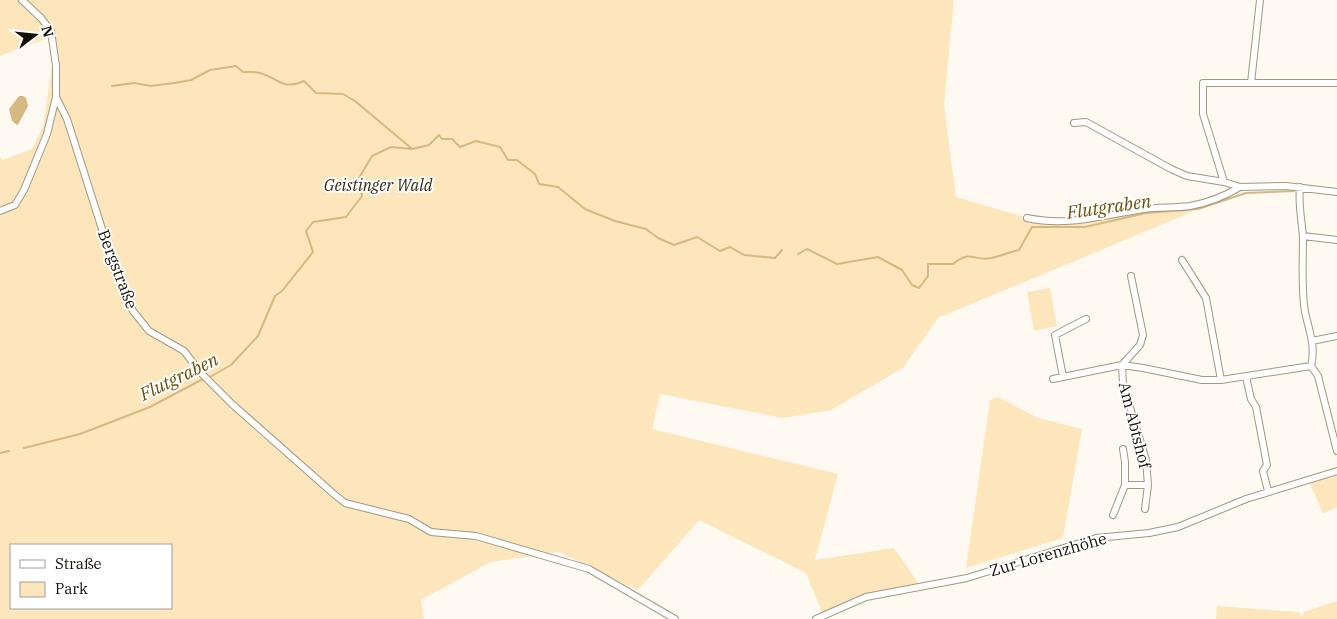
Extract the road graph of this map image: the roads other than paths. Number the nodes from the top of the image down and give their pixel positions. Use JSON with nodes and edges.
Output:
{"nodes":[{"id":1,"x":22,"y":0,"type":"edge"},
{"id":2,"x":1260,"y":0,"type":"edge"},
{"id":3,"x":1251,"y":83,"type":"junction"},
{"id":4,"x":1337,"y":83,"type":"edge"},
{"id":5,"x":56,"y":97,"type":"junction"},
{"id":6,"x":1074,"y":123,"type":"dead end"},
{"id":7,"x":1224,"y":182,"type":"junction"},
{"id":8,"x":1240,"y":187,"type":"junction"},
{"id":9,"x":1300,"y":187,"type":"junction"},
{"id":10,"x":1337,"y":192,"type":"edge"},
{"id":11,"x":0,"y":211,"type":"edge"},
{"id":12,"x":1027,"y":218,"type":"dead end"},
{"id":13,"x":1303,"y":236,"type":"junction"},
{"id":14,"x":1337,"y":240,"type":"edge"},
{"id":15,"x":1182,"y":260,"type":"dead end"},
{"id":16,"x":1131,"y":276,"type":"dead end"},
{"id":17,"x":1086,"y":319,"type":"dead end"},
{"id":18,"x":1337,"y":336,"type":"edge"},
{"id":19,"x":1312,"y":341,"type":"junction"},
{"id":20,"x":1122,"y":365,"type":"junction"},
{"id":21,"x":1311,"y":366,"type":"junction"},
{"id":22,"x":1063,"y":377,"type":"junction"},
{"id":23,"x":1246,"y":377,"type":"junction"},
{"id":24,"x":1053,"y":379,"type":"dead end"},
{"id":25,"x":1220,"y":380,"type":"junction"},
{"id":26,"x":1123,"y":449,"type":"dead end"},
{"id":27,"x":1337,"y":451,"type":"edge"},
{"id":28,"x":1337,"y":471,"type":"edge"},
{"id":29,"x":1125,"y":485,"type":"junction"},
{"id":30,"x":1148,"y":485,"type":"junction"},
{"id":31,"x":1268,"y":491,"type":"junction"},
{"id":32,"x":1145,"y":509,"type":"dead end"},
{"id":33,"x":1113,"y":515,"type":"dead end"},
{"id":34,"x":675,"y":619,"type":"edge"},
{"id":35,"x":816,"y":619,"type":"edge"}],
"edges":[{"from":1,"to":5,"type":"street"},
{"from":2,"to":3,"type":"street"},
{"from":3,"to":4,"type":"street"},
{"from":3,"to":7,"type":"street"},
{"from":5,"to":11,"type":"street"},
{"from":5,"to":34,"type":"street","name":"Bergstraße"},
{"from":6,"to":7,"type":"street"},
{"from":7,"to":8,"type":"street"},
{"from":8,"to":9,"type":"street"},
{"from":8,"to":12,"type":"street"},
{"from":9,"to":10,"type":"street"},
{"from":9,"to":13,"type":"street"},
{"from":13,"to":14,"type":"street"},
{"from":13,"to":19,"type":"street"},
{"from":15,"to":25,"type":"street"},
{"from":16,"to":20,"type":"street","name":"Am Abtshof"},
{"from":17,"to":22,"type":"street"},
{"from":18,"to":19,"type":"street"},
{"from":19,"to":21,"type":"street"},
{"from":20,"to":22,"type":"street","name":"Am Abtshof"},
{"from":20,"to":25,"type":"street","name":"Am Abtshof"},
{"from":20,"to":30,"type":"street","name":"Am Abtshof"},
{"from":21,"to":23,"type":"street","name":"Am Abtshof"},
{"from":21,"to":27,"type":"street"},
{"from":22,"to":24,"type":"street","name":"Am Abtshof"},
{"from":23,"to":25,"type":"street","name":"Am Abtshof"},
{"from":23,"to":31,"type":"street"},
{"from":26,"to":29,"type":"street","name":"Am Abtshof"},
{"from":28,"to":31,"type":"street","name":"Zur Lorenzhöhe"},
{"from":29,"to":30,"type":"street","name":"Am Abtshof"},
{"from":29,"to":33,"type":"street","name":"Am Abtshof"},
{"from":30,"to":32,"type":"street","name":"Am Abtshof"},
{"from":31,"to":35,"type":"street","name":"Zur Lorenzhöhe"}]}
